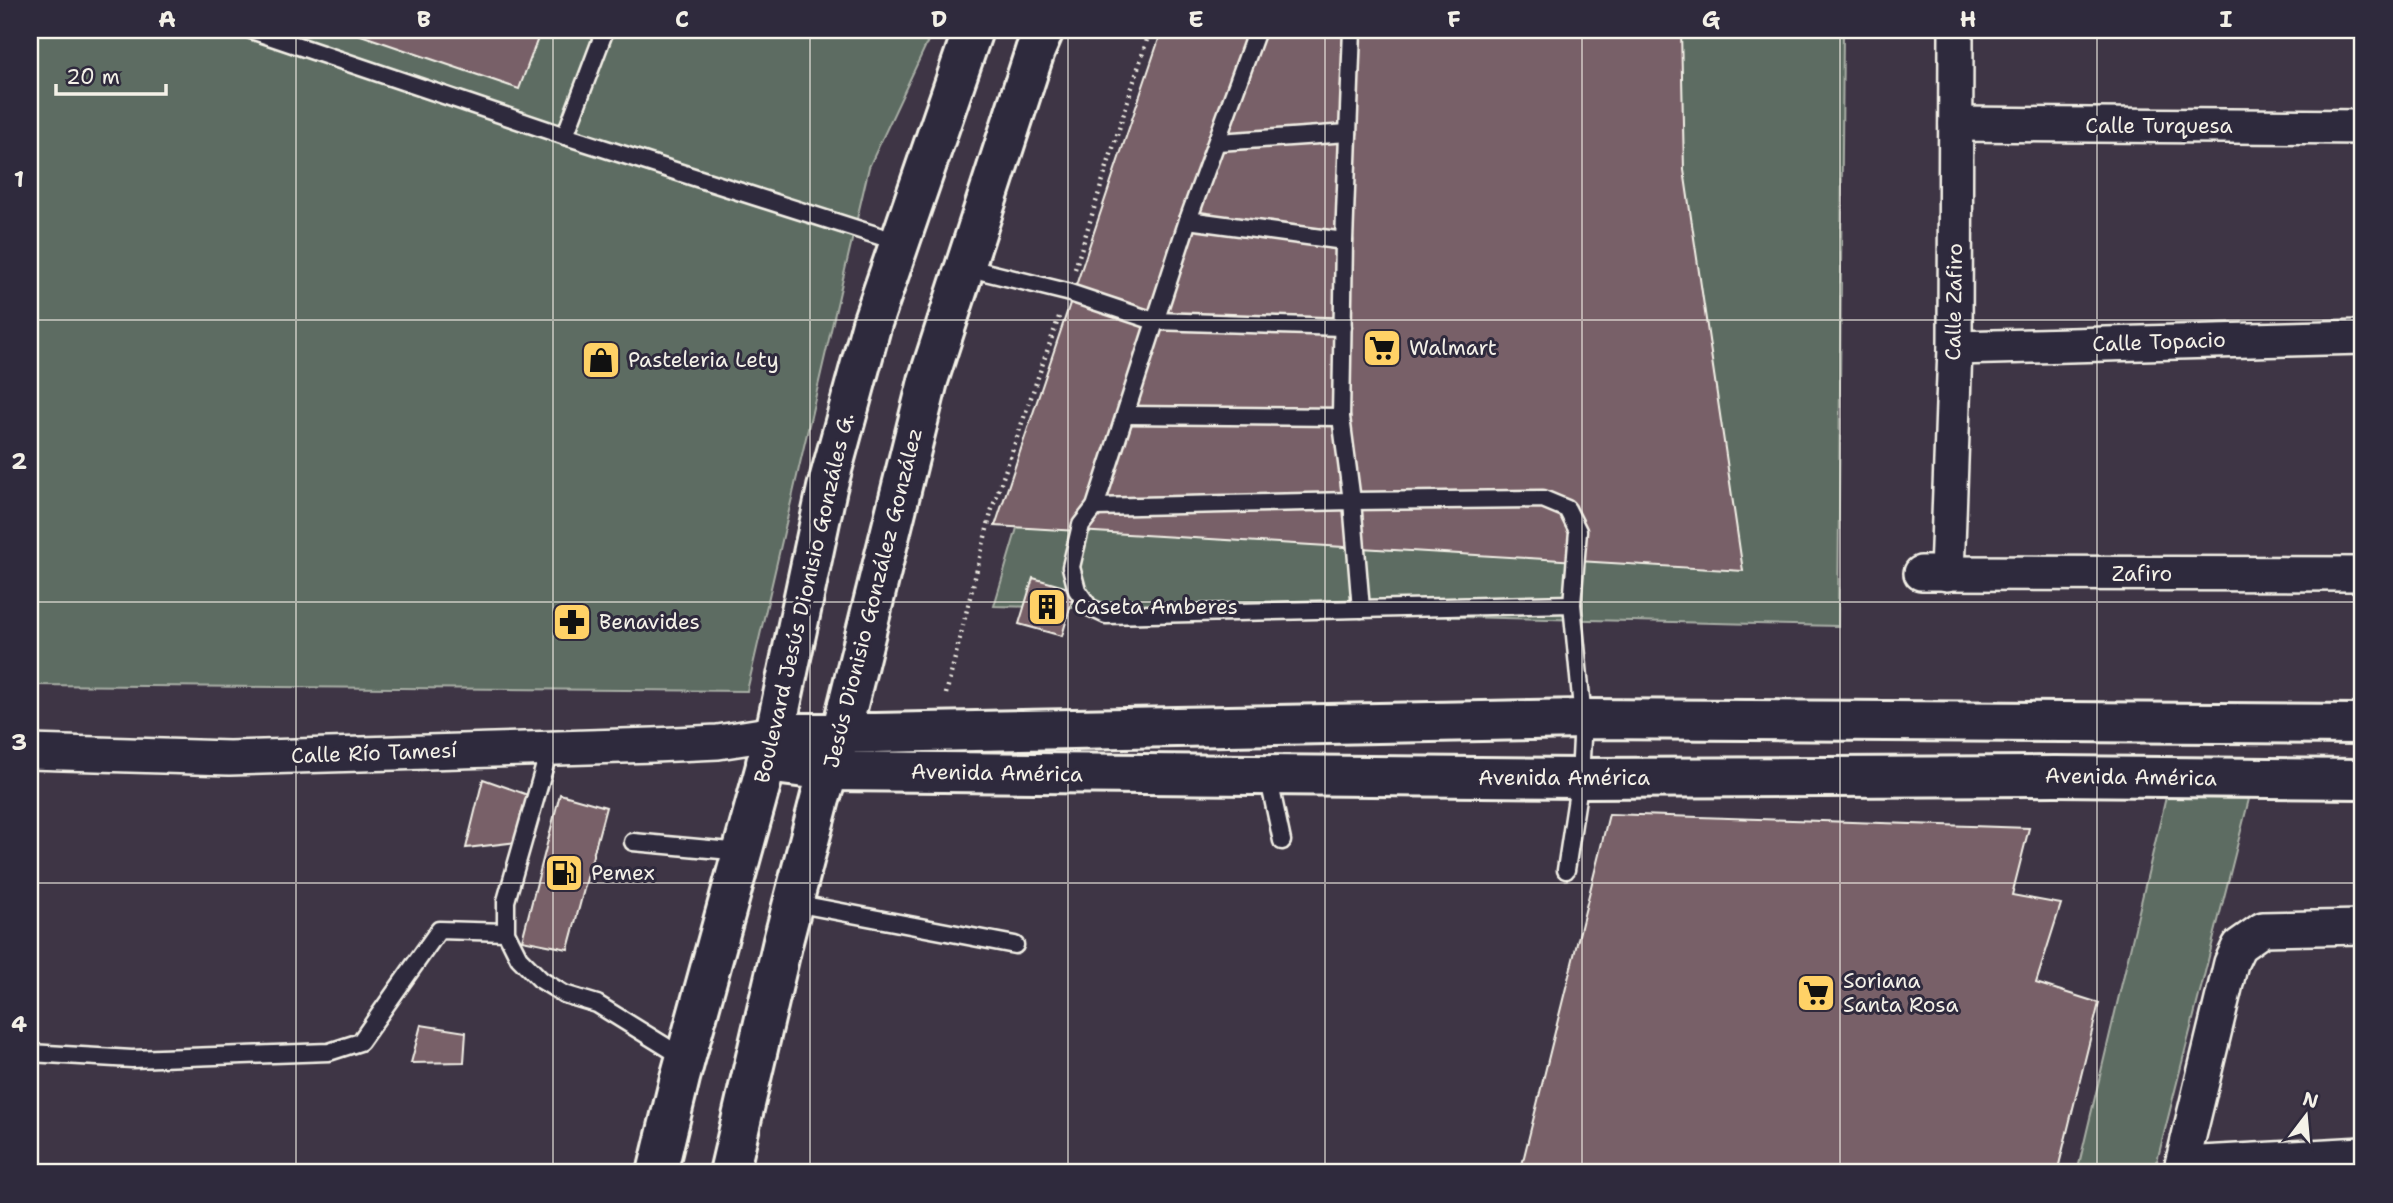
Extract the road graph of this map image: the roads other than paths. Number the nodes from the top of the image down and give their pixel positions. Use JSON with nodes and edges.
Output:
{"nodes":[{"id":1,"x":251,"y":30,"type":"edge"},
{"id":2,"x":605,"y":30,"type":"edge"},
{"id":3,"x":973,"y":30,"type":"edge"},
{"id":4,"x":1044,"y":30,"type":"edge"},
{"id":5,"x":1257,"y":30,"type":"edge"},
{"id":6,"x":1352,"y":30,"type":"edge"},
{"id":7,"x":1956,"y":30,"type":"edge"},
{"id":8,"x":1956,"y":124,"type":"junction"},
{"id":9,"x":2363,"y":127,"type":"edge"},
{"id":10,"x":1348,"y":133,"type":"junction"},
{"id":11,"x":565,"y":136,"type":"junction"},
{"id":12,"x":1218,"y":142,"type":"junction"},
{"id":13,"x":1188,"y":220,"type":"junction"},
{"id":14,"x":1344,"y":241,"type":"junction"},
{"id":15,"x":898,"y":242,"type":"junction"},
{"id":16,"x":965,"y":267,"type":"junction"},
{"id":17,"x":1154,"y":321,"type":"junction"},
{"id":18,"x":1343,"y":327,"type":"junction"},
{"id":19,"x":2363,"y":337,"type":"edge"},
{"id":20,"x":1955,"y":348,"type":"junction"},
{"id":21,"x":1126,"y":415,"type":"junction"},
{"id":22,"x":1341,"y":417,"type":"junction"},
{"id":23,"x":1352,"y":501,"type":"junction"},
{"id":24,"x":1095,"y":507,"type":"junction"},
{"id":25,"x":1934,"y":574,"type":"joint"},
{"id":26,"x":2363,"y":574,"type":"edge"},
{"id":27,"x":1572,"y":604,"type":"junction"},
{"id":28,"x":1362,"y":609,"type":"junction"},
{"id":29,"x":1583,"y":719,"type":"junction"},
{"id":30,"x":2075,"y":723,"type":"junction"},
{"id":31,"x":2165,"y":723,"type":"junction"},
{"id":32,"x":2363,"y":724,"type":"edge"},
{"id":33,"x":841,"y":733,"type":"junction"},
{"id":34,"x":550,"y":747,"type":"junction"},
{"id":35,"x":770,"y":748,"type":"junction"},
{"id":36,"x":30,"y":752,"type":"edge"},
{"id":37,"x":829,"y":771,"type":"junction"},
{"id":38,"x":1268,"y":775,"type":"junction"},
{"id":39,"x":1580,"y":778,"type":"junction"},
{"id":40,"x":2080,"y":778,"type":"junction"},
{"id":41,"x":2174,"y":778,"type":"junction"},
{"id":42,"x":2363,"y":779,"type":"edge"},
{"id":43,"x":1282,"y":841,"type":"dead end"},
{"id":44,"x":633,"y":842,"type":"dead end"},
{"id":45,"x":742,"y":852,"type":"junction"},
{"id":46,"x":1566,"y":870,"type":"dead end"},
{"id":47,"x":794,"y":903,"type":"junction"},
{"id":48,"x":2363,"y":926,"type":"edge"},
{"id":49,"x":506,"y":932,"type":"junction"},
{"id":50,"x":1015,"y":945,"type":"dead end"},
{"id":51,"x":30,"y":1053,"type":"edge"},
{"id":52,"x":686,"y":1059,"type":"junction"},
{"id":53,"x":737,"y":1135,"type":"junction"},
{"id":54,"x":2363,"y":1154,"type":"edge"},
{"id":55,"x":2182,"y":1168,"type":"edge"},
{"id":56,"x":657,"y":1173,"type":"edge"},
{"id":57,"x":729,"y":1173,"type":"edge"},
{"id":58,"x":740,"y":1173,"type":"edge"}],
"edges":[{"from":1,"to":11,"type":"lane"},
{"from":2,"to":11,"type":"lane"},
{"from":3,"to":15,"type":"main road","name":"Boulevard Jesús Dionisio Gonzáles G."},
{"from":4,"to":16,"type":"main road","name":"Jesús Dionisio González González"},
{"from":5,"to":12,"type":"lane"},
{"from":6,"to":10,"type":"lane"},
{"from":7,"to":8,"type":"street","name":"Calle Zafiro"},
{"from":8,"to":9,"type":"street","name":"Calle Turquesa"},
{"from":8,"to":20,"type":"street","name":"Calle Zafiro"},
{"from":10,"to":12,"type":"lane"},
{"from":10,"to":14,"type":"lane"},
{"from":11,"to":15,"type":"lane"},
{"from":12,"to":13,"type":"lane"},
{"from":13,"to":14,"type":"lane"},
{"from":13,"to":17,"type":"lane"},
{"from":14,"to":18,"type":"lane"},
{"from":15,"to":35,"type":"main road","name":"Boulevard Jesús Dionisio Gonzáles G."},
{"from":16,"to":17,"type":"lane"},
{"from":16,"to":33,"type":"main road","name":"Jesús Dionisio González González"},
{"from":17,"to":18,"type":"lane"},
{"from":17,"to":21,"type":"lane"},
{"from":18,"to":22,"type":"lane"},
{"from":19,"to":20,"type":"street","name":"Calle Topacio"},
{"from":20,"to":25,"type":"street","name":"Calle Zafiro"},
{"from":21,"to":22,"type":"lane"},
{"from":21,"to":24,"type":"lane"},
{"from":22,"to":23,"type":"lane"},
{"from":23,"to":24,"type":"lane"},
{"from":23,"to":27,"type":"lane"},
{"from":23,"to":28,"type":"lane"},
{"from":24,"to":28,"type":"lane"},
{"from":25,"to":26,"type":"street","name":"Zafiro"},
{"from":27,"to":28,"type":"lane"},
{"from":27,"to":29,"type":"lane"},
{"from":29,"to":30,"type":"main road","name":"Avenida América"},
{"from":29,"to":33,"type":"main road","name":"Avenida América"},
{"from":29,"to":39,"type":"lane"},
{"from":30,"to":31,"type":"main road","name":"Avenida América"},
{"from":30,"to":40,"type":"main road"},
{"from":31,"to":32,"type":"main road","name":"Avenida América"},
{"from":31,"to":41,"type":"main road"},
{"from":33,"to":35,"type":"main road","name":"Avenida América"},
{"from":33,"to":37,"type":"main road","name":"Jesús Dionisio González González"},
{"from":34,"to":35,"type":"street","name":"Calle Río Tamesí"},
{"from":34,"to":36,"type":"street","name":"Calle Río Tamesí"},
{"from":34,"to":49,"type":"lane"},
{"from":35,"to":37,"type":"main road","name":"Avenida América"},
{"from":35,"to":45,"type":"main road","name":"Boulevard Jesús Dionisio Gonzáles G."},
{"from":37,"to":38,"type":"main road","name":"Avenida América"},
{"from":37,"to":47,"type":"main road","name":"Jesús Dionisio González González"},
{"from":38,"to":39,"type":"main road","name":"Avenida América"},
{"from":38,"to":43,"type":"lane"},
{"from":39,"to":40,"type":"main road","name":"Avenida América"},
{"from":39,"to":46,"type":"lane"},
{"from":40,"to":41,"type":"main road","name":"Avenida América"},
{"from":41,"to":42,"type":"main road","name":"Avenida América"},
{"from":44,"to":45,"type":"lane"},
{"from":45,"to":52,"type":"main road","name":"Boulevard Jesús Dionisio Gonzáles G."},
{"from":47,"to":50,"type":"lane"},
{"from":47,"to":53,"type":"main road","name":"Jesús Dionisio González González"},
{"from":48,"to":55,"type":"street"},
{"from":49,"to":51,"type":"lane"},
{"from":49,"to":52,"type":"lane"},
{"from":52,"to":56,"type":"main road","name":"Boulevard Jesús Dionisio Gonzáles G."},
{"from":53,"to":57,"type":"main road","name":"Jesús Dionisio González González"},
{"from":53,"to":58,"type":"lane"},
{"from":54,"to":55,"type":"street"}]}
